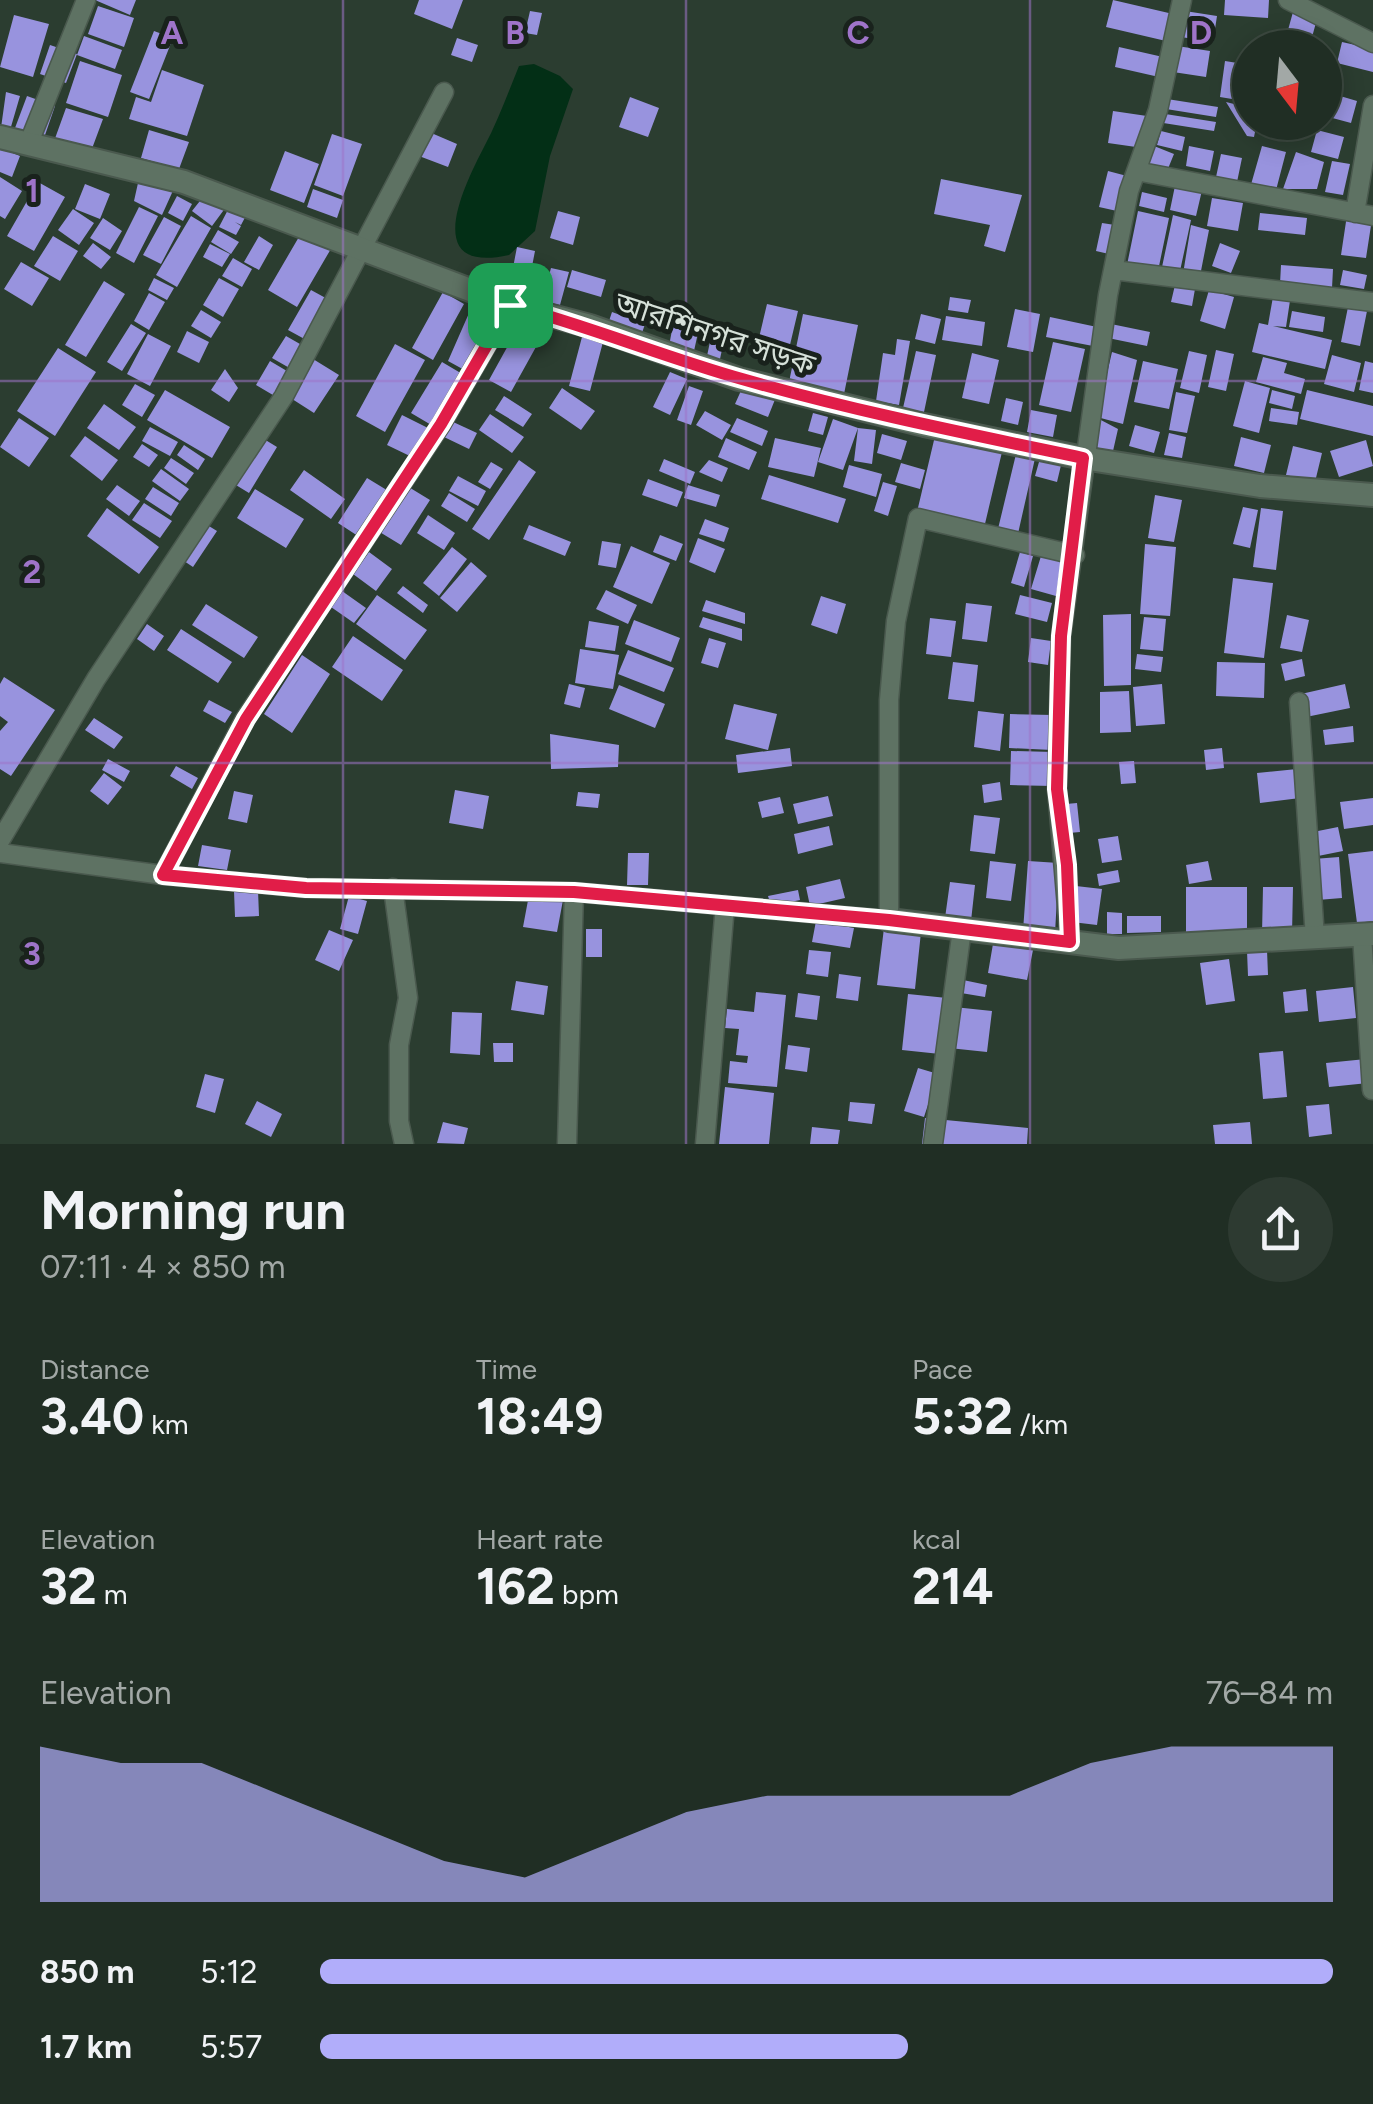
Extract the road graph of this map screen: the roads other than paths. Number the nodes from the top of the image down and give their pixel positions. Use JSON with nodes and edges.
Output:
{"nodes":[{"id":1,"x":86,"y":0,"type":"edge"},
{"id":2,"x":1182,"y":0,"type":"edge"},
{"id":3,"x":1288,"y":0,"type":"edge"},
{"id":4,"x":1373,"y":43,"type":"edge"},
{"id":5,"x":444,"y":92,"type":"dead end"},
{"id":6,"x":1373,"y":105,"type":"edge"},
{"id":7,"x":0,"y":137,"type":"edge"},
{"id":8,"x":28,"y":145,"type":"junction"},
{"id":9,"x":1136,"y":171,"type":"junction"},
{"id":10,"x":1364,"y":215,"type":"edge"},
{"id":11,"x":367,"y":247,"type":"junction"},
{"id":12,"x":1113,"y":270,"type":"junction"},
{"id":13,"x":1373,"y":302,"type":"edge"},
{"id":14,"x":510,"y":305,"type":"junction"},
{"id":15,"x":1083,"y":458,"type":"junction"},
{"id":16,"x":1373,"y":494,"type":"edge"},
{"id":17,"x":1074,"y":555,"type":"junction"},
{"id":18,"x":1299,"y":702,"type":"dead end"},
{"id":19,"x":0,"y":841,"type":"edge"},
{"id":20,"x":0,"y":853,"type":"edge"},
{"id":21,"x":163,"y":875,"type":"junction"},
{"id":22,"x":392,"y":888,"type":"junction"},
{"id":23,"x":574,"y":892,"type":"junction"},
{"id":24,"x":725,"y":905,"type":"junction"},
{"id":25,"x":889,"y":920,"type":"junction"},
{"id":26,"x":962,"y":929,"type":"junction"},
{"id":27,"x":1367,"y":934,"type":"edge"},
{"id":28,"x":1315,"y":938,"type":"junction"},
{"id":29,"x":1070,"y":942,"type":"junction"},
{"id":30,"x":1372,"y":1090,"type":"edge"},
{"id":31,"x":404,"y":1144,"type":"edge"},
{"id":32,"x":566,"y":1144,"type":"edge"},
{"id":33,"x":705,"y":1144,"type":"edge"},
{"id":34,"x":933,"y":1144,"type":"edge"}],
"edges":[{"from":1,"to":8,"type":"street"},
{"from":2,"to":9,"type":"street"},
{"from":3,"to":4,"type":"street"},
{"from":5,"to":11,"type":"street"},
{"from":6,"to":10,"type":"street"},
{"from":7,"to":8,"type":"street","name":"আরশিনগর সড়ক"},
{"from":8,"to":11,"type":"street","name":"আরশিনগর সড়ক"},
{"from":9,"to":10,"type":"street"},
{"from":9,"to":12,"type":"street"},
{"from":11,"to":14,"type":"street","name":"আরশিনগর সড়ক"},
{"from":11,"to":19,"type":"street"},
{"from":12,"to":13,"type":"street"},
{"from":12,"to":15,"type":"street"},
{"from":14,"to":15,"type":"street","name":"আরশিনগর সড়ক"},
{"from":14,"to":21,"type":"street"},
{"from":15,"to":16,"type":"street","name":"আরশিনগর সড়ক"},
{"from":15,"to":17,"type":"street"},
{"from":17,"to":25,"type":"street"},
{"from":17,"to":29,"type":"street"},
{"from":18,"to":28,"type":"street"},
{"from":20,"to":21,"type":"street"},
{"from":21,"to":22,"type":"street"},
{"from":22,"to":23,"type":"street"},
{"from":22,"to":31,"type":"street"},
{"from":23,"to":24,"type":"street"},
{"from":23,"to":32,"type":"street"},
{"from":24,"to":25,"type":"street"},
{"from":24,"to":33,"type":"street"},
{"from":25,"to":26,"type":"street"},
{"from":26,"to":29,"type":"street"},
{"from":26,"to":34,"type":"street"},
{"from":27,"to":28,"type":"street"},
{"from":27,"to":30,"type":"street"},
{"from":28,"to":29,"type":"street"}]}
